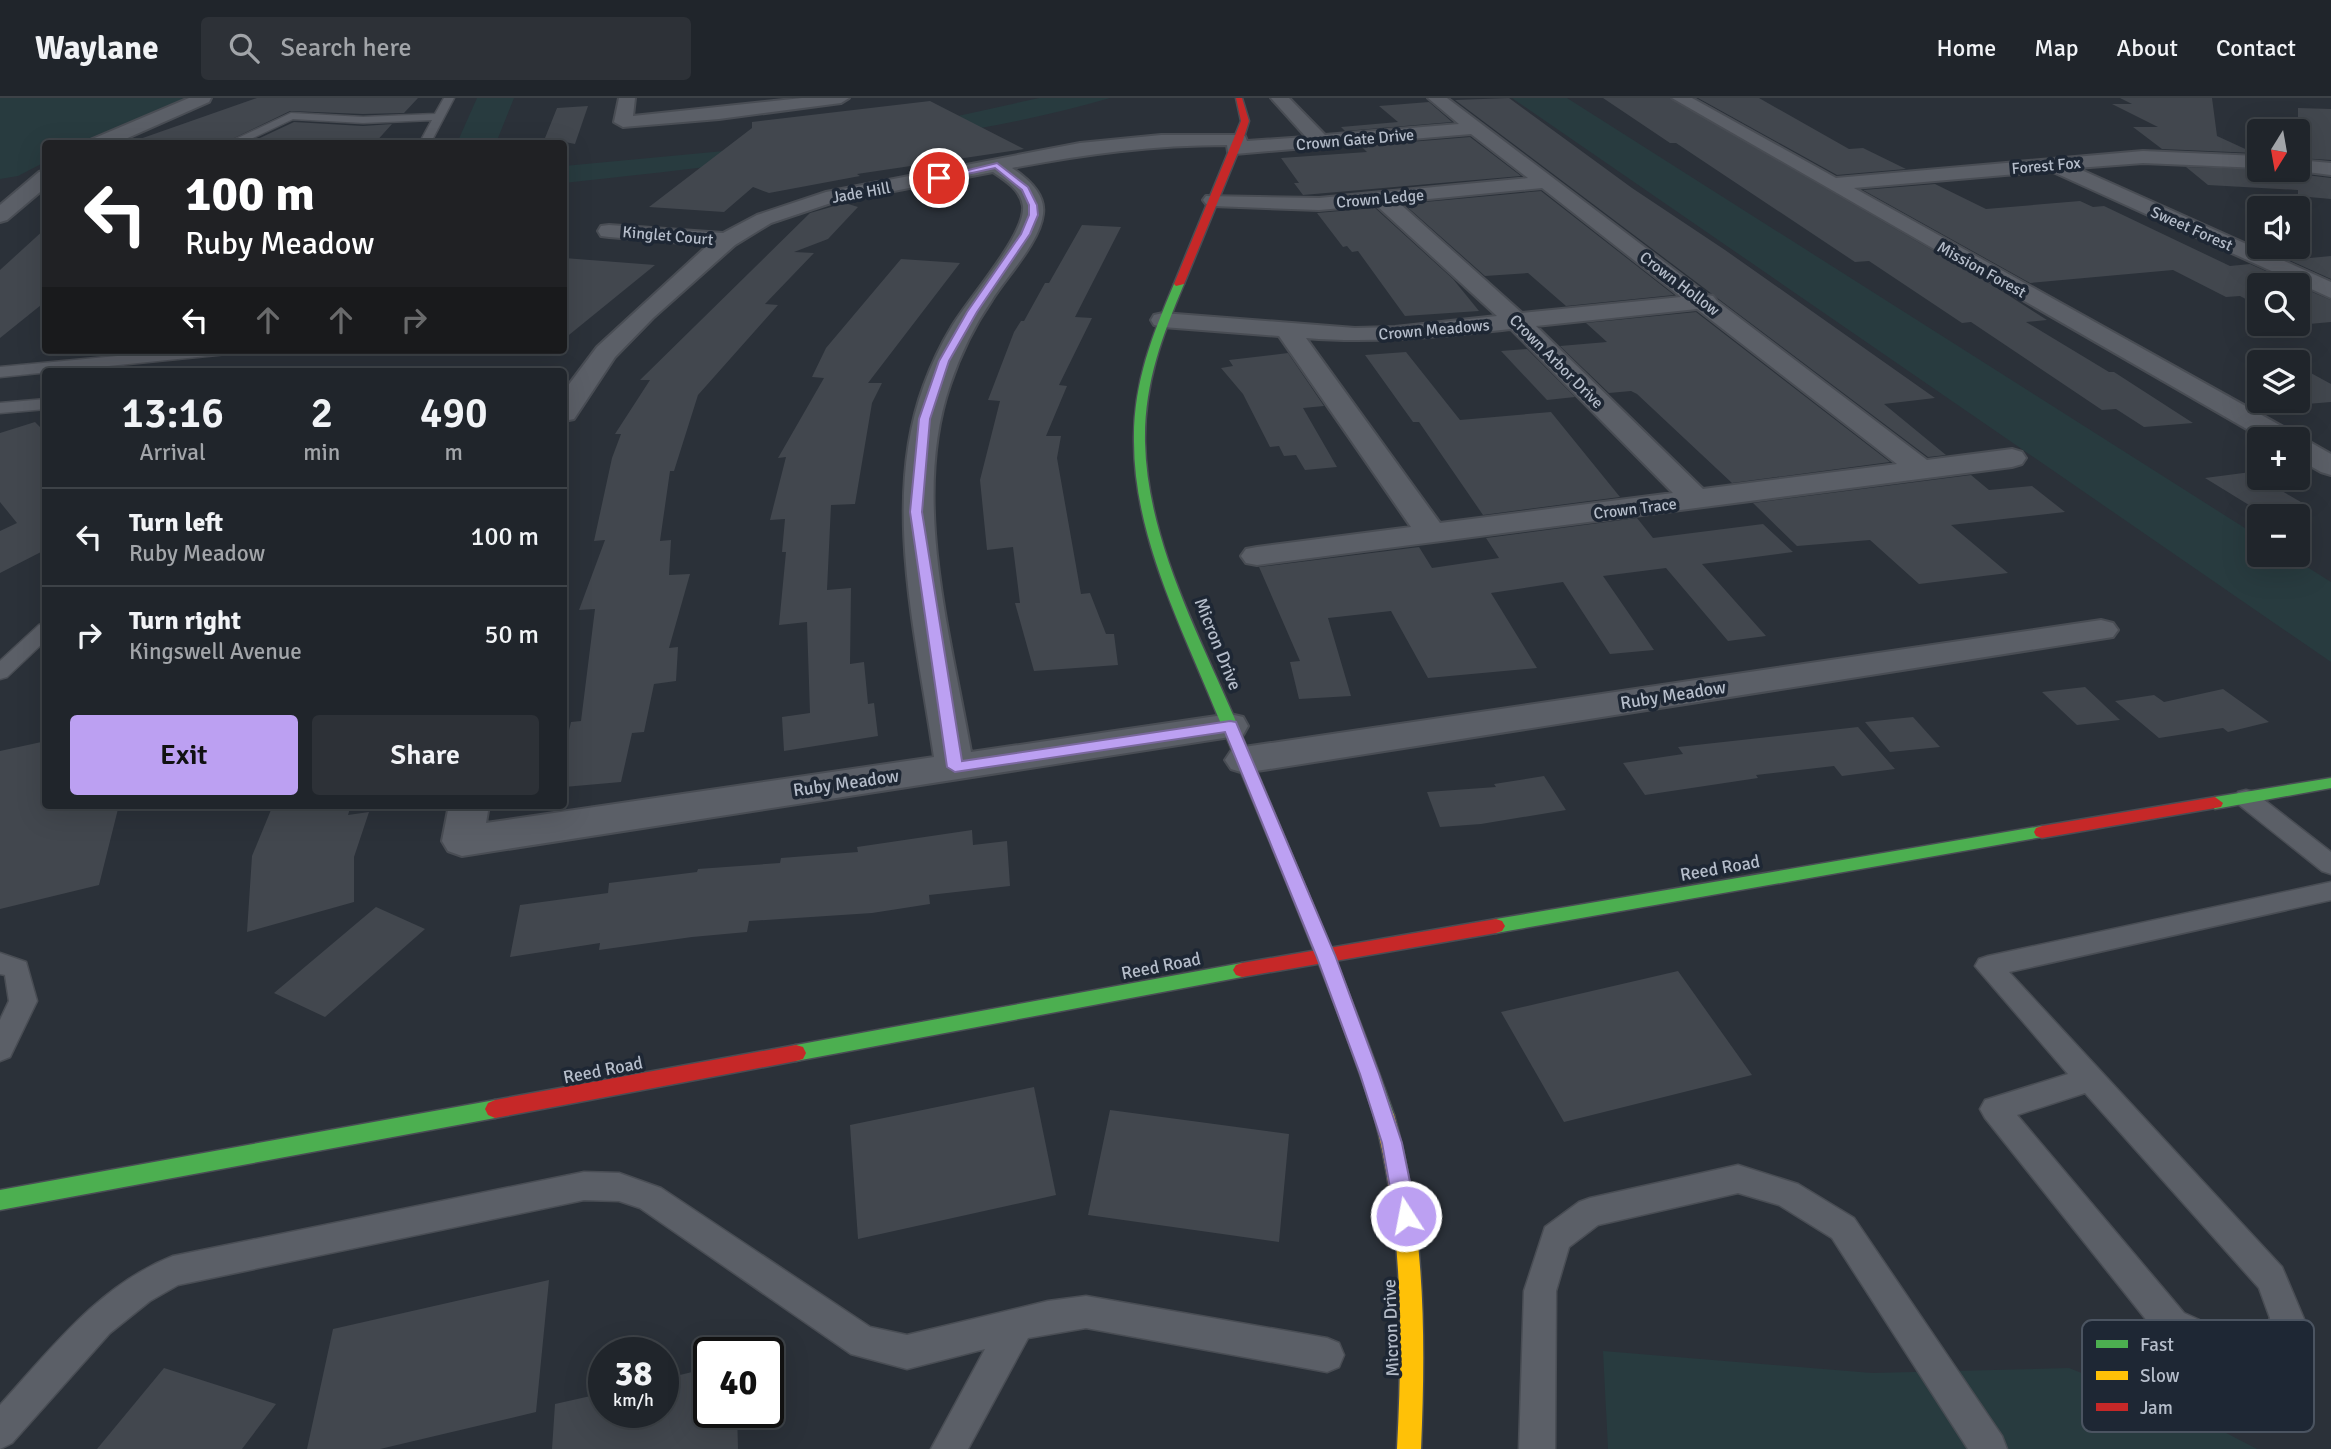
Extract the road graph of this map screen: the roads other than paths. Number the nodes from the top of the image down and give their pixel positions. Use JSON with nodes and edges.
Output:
{"nodes":[{"id":1,"x":203,"y":98,"type":"edge"},
{"id":2,"x":449,"y":98,"type":"edge"},
{"id":3,"x":626,"y":98,"type":"edge"},
{"id":4,"x":841,"y":98,"type":"edge"},
{"id":5,"x":1239,"y":98,"type":"edge"},
{"id":6,"x":1279,"y":98,"type":"edge"},
{"id":7,"x":1436,"y":98,"type":"edge"},
{"id":8,"x":1679,"y":98,"type":"edge"},
{"id":9,"x":438,"y":117,"type":"junction"},
{"id":10,"x":1476,"y":128,"type":"junction"},
{"id":11,"x":106,"y":140,"type":"edge"},
{"id":12,"x":239,"y":140,"type":"edge"},
{"id":13,"x":426,"y":140,"type":"edge"},
{"id":14,"x":1321,"y":142,"type":"junction"},
{"id":15,"x":1237,"y":144,"type":"junction"},
{"id":16,"x":2247,"y":161,"type":"edge"},
{"id":17,"x":2053,"y":164,"type":"junction"},
{"id":18,"x":997,"y":166,"type":"junction"},
{"id":19,"x":2310,"y":167,"type":"edge"},
{"id":20,"x":2331,"y":169,"type":"edge"},
{"id":21,"x":42,"y":181,"type":"edge"},
{"id":22,"x":1547,"y":182,"type":"junction"},
{"id":23,"x":1833,"y":184,"type":"junction"},
{"id":24,"x":1382,"y":199,"type":"junction"},
{"id":25,"x":1213,"y":200,"type":"junction"},
{"id":26,"x":0,"y":216,"type":"edge"},
{"id":27,"x":608,"y":231,"type":"dead end"},
{"id":28,"x":727,"y":240,"type":"junction"},
{"id":29,"x":2331,"y":291,"type":"edge"},
{"id":30,"x":1705,"y":301,"type":"junction"},
{"id":31,"x":1163,"y":320,"type":"junction"},
{"id":32,"x":1517,"y":321,"type":"junction"},
{"id":33,"x":1287,"y":330,"type":"junction"},
{"id":34,"x":186,"y":354,"type":"edge"},
{"id":35,"x":0,"y":372,"type":"edge"},
{"id":36,"x":42,"y":404,"type":"edge"},
{"id":37,"x":567,"y":407,"type":"edge"},
{"id":38,"x":0,"y":408,"type":"edge"},
{"id":39,"x":2263,"y":427,"type":"edge"},
{"id":40,"x":2310,"y":454,"type":"edge"},
{"id":41,"x":2012,"y":458,"type":"dead end"},
{"id":42,"x":2331,"y":466,"type":"edge"},
{"id":43,"x":1922,"y":470,"type":"junction"},
{"id":44,"x":1697,"y":500,"type":"junction"},
{"id":45,"x":1432,"y":534,"type":"junction"},
{"id":46,"x":1257,"y":556,"type":"dead end"},
{"id":47,"x":2101,"y":630,"type":"dead end"},
{"id":48,"x":42,"y":633,"type":"edge"},
{"id":49,"x":0,"y":672,"type":"edge"},
{"id":50,"x":1237,"y":743,"type":"junction"},
{"id":51,"x":955,"y":767,"type":"junction"},
{"id":52,"x":2331,"y":783,"type":"edge"},
{"id":53,"x":2246,"y":798,"type":"junction"},
{"id":54,"x":466,"y":823,"type":"edge"},
{"id":55,"x":2331,"y":865,"type":"edge"},
{"id":56,"x":2331,"y":891,"type":"edge"},
{"id":57,"x":1325,"y":955,"type":"junction"},
{"id":58,"x":0,"y":963,"type":"edge"},
{"id":59,"x":0,"y":1049,"type":"edge"},
{"id":60,"x":2091,"y":1080,"type":"junction"},
{"id":61,"x":0,"y":1200,"type":"edge"},
{"id":62,"x":2168,"y":1320,"type":"edge"},
{"id":63,"x":2287,"y":1320,"type":"edge"},
{"id":64,"x":1017,"y":1325,"type":"junction"},
{"id":65,"x":1327,"y":1355,"type":"dead end"},
{"id":66,"x":0,"y":1431,"type":"edge"},
{"id":67,"x":949,"y":1449,"type":"edge"},
{"id":68,"x":1409,"y":1449,"type":"edge"},
{"id":69,"x":1536,"y":1449,"type":"edge"},
{"id":70,"x":1989,"y":1449,"type":"edge"}],
"edges":[{"from":1,"to":11,"type":"street"},
{"from":2,"to":9,"type":"lane"},
{"from":3,"to":4,"type":"street"},
{"from":5,"to":15,"type":"street","name":"Micron Drive"},
{"from":6,"to":14,"type":"street"},
{"from":7,"to":10,"type":"street","name":"Crown Hollow"},
{"from":8,"to":23,"type":"street","name":"Mission Forest"},
{"from":9,"to":12,"type":"lane"},
{"from":9,"to":13,"type":"lane"},
{"from":10,"to":14,"type":"street","name":"Crown Gate Drive"},
{"from":10,"to":22,"type":"street","name":"Crown Hollow"},
{"from":14,"to":15,"type":"street","name":"Crown Gate Drive"},
{"from":15,"to":18,"type":"street","name":"Jade Hill"},
{"from":15,"to":25,"type":"street","name":"Micron Drive"},
{"from":16,"to":17,"type":"street","name":"Forest Fox"},
{"from":17,"to":23,"type":"street","name":"Forest Fox"},
{"from":17,"to":29,"type":"street","name":"Sweet Forest"},
{"from":18,"to":28,"type":"street","name":"Jade Hill"},
{"from":18,"to":51,"type":"street"},
{"from":19,"to":20,"type":"street"},
{"from":21,"to":26,"type":"street"},
{"from":22,"to":24,"type":"street","name":"Crown Ledge"},
{"from":22,"to":30,"type":"street","name":"Crown Hollow"},
{"from":23,"to":39,"type":"street","name":"Mission Forest"},
{"from":24,"to":25,"type":"street","name":"Crown Ledge"},
{"from":24,"to":32,"type":"street","name":"Crown Arbor Drive"},
{"from":25,"to":31,"type":"street","name":"Micron Drive"},
{"from":27,"to":28,"type":"street","name":"Kinglet Court"},
{"from":28,"to":37,"type":"street","name":"Jade Hill"},
{"from":30,"to":32,"type":"street","name":"Crown Meadows"},
{"from":30,"to":43,"type":"street","name":"Crown Hollow"},
{"from":31,"to":33,"type":"street","name":"Crown Meadows"},
{"from":31,"to":50,"type":"street","name":"Micron Drive"},
{"from":32,"to":33,"type":"street","name":"Crown Meadows"},
{"from":32,"to":44,"type":"street","name":"Crown Arbor Drive"},
{"from":33,"to":45,"type":"street"},
{"from":34,"to":35,"type":"lane"},
{"from":36,"to":38,"type":"lane"},
{"from":40,"to":42,"type":"street"},
{"from":41,"to":43,"type":"street","name":"Crown Trace"},
{"from":43,"to":44,"type":"street","name":"Crown Trace"},
{"from":44,"to":45,"type":"street","name":"Crown Trace"},
{"from":45,"to":46,"type":"street","name":"Crown Trace"},
{"from":47,"to":50,"type":"street","name":"Ruby Meadow"},
{"from":48,"to":49,"type":"lane"},
{"from":50,"to":51,"type":"street","name":"Ruby Meadow"},
{"from":50,"to":57,"type":"street","name":"Micron Drive"},
{"from":51,"to":54,"type":"street","name":"Ruby Meadow"},
{"from":52,"to":53,"type":"street","name":"Reed Road"},
{"from":53,"to":55,"type":"lane"},
{"from":53,"to":57,"type":"street","name":"Reed Road"},
{"from":56,"to":60,"type":"lane"},
{"from":57,"to":61,"type":"street","name":"Reed Road"},
{"from":57,"to":68,"type":"street","name":"Micron Drive"},
{"from":58,"to":59,"type":"lane"},
{"from":60,"to":62,"type":"lane"},
{"from":60,"to":63,"type":"lane"},
{"from":64,"to":65,"type":"lane"},
{"from":64,"to":66,"type":"lane"},
{"from":64,"to":67,"type":"lane"},
{"from":69,"to":70,"type":"lane"}]}
